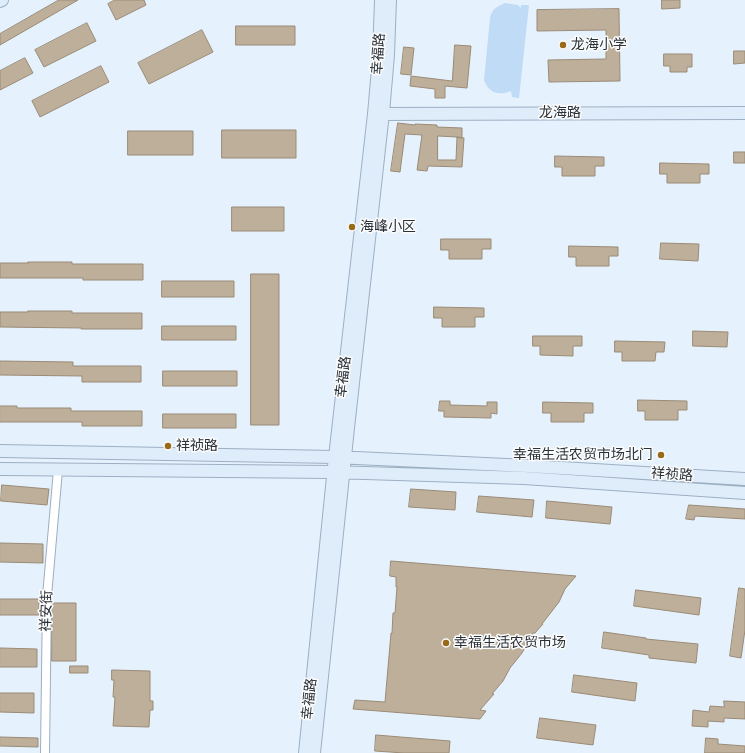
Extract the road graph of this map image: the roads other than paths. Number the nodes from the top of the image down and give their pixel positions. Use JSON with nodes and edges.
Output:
{"nodes":[{"id":1,"x":381,"y":0,"type":"edge"},
{"id":2,"x":390,"y":0,"type":"edge"},
{"id":3,"x":379,"y":113,"type":"junction"},
{"id":4,"x":745,"y":113,"type":"edge"},
{"id":5,"x":0,"y":451,"type":"edge"},
{"id":6,"x":340,"y":458,"type":"junction"},
{"id":7,"x":0,"y":470,"type":"edge"},
{"id":8,"x":58,"y":470,"type":"junction"},
{"id":9,"x":338,"y":472,"type":"junction"},
{"id":10,"x":745,"y":479,"type":"edge"},
{"id":11,"x":745,"y":493,"type":"edge"},
{"id":12,"x":45,"y":753,"type":"edge"},
{"id":13,"x":305,"y":753,"type":"edge"},
{"id":14,"x":314,"y":753,"type":"edge"}],
"edges":[{"from":1,"to":3,"type":"street","name":"幸福路"},
{"from":2,"to":3,"type":"street","name":"幸福路"},
{"from":3,"to":4,"type":"street","name":"龙海路"},
{"from":3,"to":6,"type":"street","name":"幸福路"},
{"from":5,"to":6,"type":"street","name":"祥祯路"},
{"from":6,"to":9,"type":"street","name":"幸福路"},
{"from":6,"to":10,"type":"street","name":"祥祯路"},
{"from":7,"to":8,"type":"street","name":"祥祯路"},
{"from":8,"to":9,"type":"street","name":"祥祯路"},
{"from":8,"to":12,"type":"street","name":"祥安街"},
{"from":9,"to":11,"type":"street","name":"祥祯路"},
{"from":9,"to":13,"type":"street","name":"幸福路"},
{"from":9,"to":14,"type":"street","name":"幸福路"}]}
